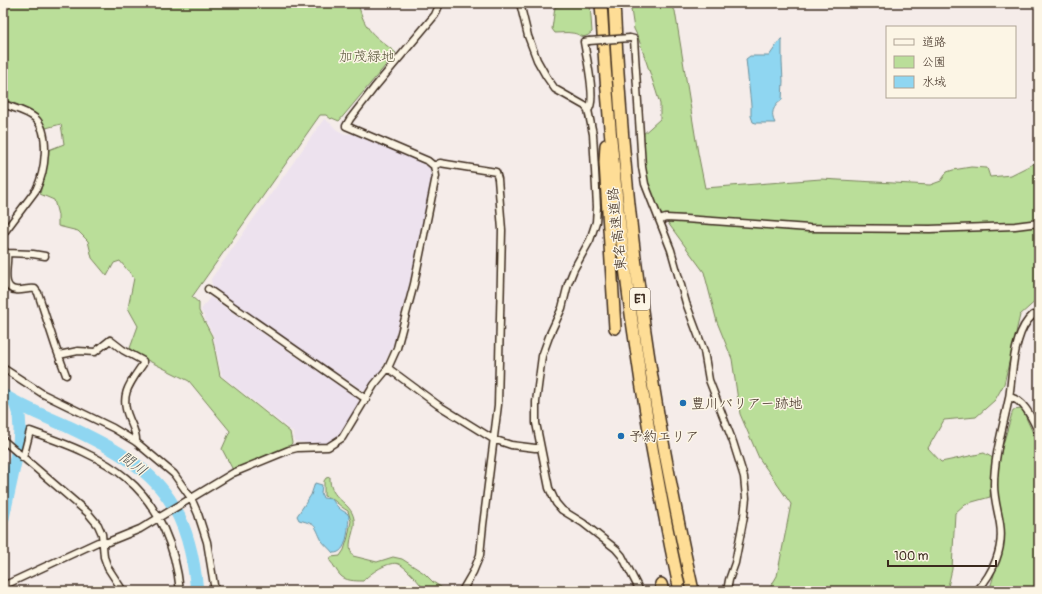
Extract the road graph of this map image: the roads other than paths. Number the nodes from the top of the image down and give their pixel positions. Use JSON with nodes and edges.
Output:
{"nodes":[{"id":1,"x":440,"y":3,"type":"edge"},
{"id":2,"x":520,"y":3,"type":"edge"},
{"id":3,"x":601,"y":3,"type":"edge"},
{"id":4,"x":614,"y":3,"type":"edge"},
{"id":5,"x":3,"y":104,"type":"edge"},
{"id":6,"x":608,"y":106,"type":"junction"},
{"id":7,"x":588,"y":110,"type":"junction"},
{"id":8,"x":434,"y":166,"type":"junction"},
{"id":9,"x":659,"y":220,"type":"junction"},
{"id":10,"x":1039,"y":223,"type":"edge"},
{"id":11,"x":3,"y":234,"type":"edge"},
{"id":12,"x":5,"y":252,"type":"edge"},
{"id":13,"x":45,"y":256,"type":"dead end"},
{"id":14,"x":208,"y":289,"type":"dead end"},
{"id":15,"x":1039,"y":315,"type":"edge"},
{"id":16,"x":615,"y":328,"type":"dead end"},
{"id":17,"x":59,"y":355,"type":"junction"},
{"id":18,"x":3,"y":368,"type":"edge"},
{"id":19,"x":388,"y":368,"type":"junction"},
{"id":20,"x":66,"y":374,"type":"dead end"},
{"id":21,"x":1009,"y":397,"type":"junction"},
{"id":22,"x":366,"y":399,"type":"junction"},
{"id":23,"x":1039,"y":432,"type":"edge"},
{"id":24,"x":3,"y":440,"type":"edge"},
{"id":25,"x":493,"y":440,"type":"junction"},
{"id":26,"x":136,"y":442,"type":"junction"},
{"id":27,"x":541,"y":448,"type":"junction"},
{"id":28,"x":23,"y":457,"type":"junction"},
{"id":29,"x":190,"y":499,"type":"junction"},
{"id":30,"x":159,"y":517,"type":"junction"},
{"id":31,"x":103,"y":542,"type":"junction"},
{"id":32,"x":3,"y":586,"type":"edge"},
{"id":33,"x":123,"y":591,"type":"edge"},
{"id":34,"x":180,"y":591,"type":"edge"},
{"id":35,"x":215,"y":591,"type":"edge"},
{"id":36,"x":462,"y":591,"type":"edge"},
{"id":37,"x":640,"y":591,"type":"edge"},
{"id":38,"x":680,"y":591,"type":"edge"},
{"id":39,"x":693,"y":591,"type":"edge"},
{"id":40,"x":727,"y":591,"type":"edge"},
{"id":41,"x":977,"y":591,"type":"edge"}],
"edges":[{"from":1,"to":8,"type":"street"},
{"from":2,"to":7,"type":"street"},
{"from":3,"to":6,"type":"highway","name":"東名高速道路","number":"E1"},
{"from":4,"to":39,"type":"highway","name":"東名高速道路","number":"E1"},
{"from":5,"to":11,"type":"street"},
{"from":6,"to":16,"type":"highway"},
{"from":6,"to":38,"type":"highway","name":"東名高速道路","number":"E1"},
{"from":7,"to":9,"type":"street","bridge":true},
{"from":7,"to":27,"type":"street"},
{"from":8,"to":19,"type":"street"},
{"from":8,"to":25,"type":"street"},
{"from":9,"to":10,"type":"street"},
{"from":9,"to":40,"type":"street"},
{"from":12,"to":13,"type":"street"},
{"from":12,"to":17,"type":"street"},
{"from":14,"to":22,"type":"street"},
{"from":15,"to":21,"type":"street"},
{"from":17,"to":20,"type":"street"},
{"from":17,"to":26,"type":"street"},
{"from":18,"to":26,"type":"street"},
{"from":19,"to":22,"type":"street"},
{"from":19,"to":25,"type":"street"},
{"from":21,"to":23,"type":"street"},
{"from":21,"to":41,"type":"street"},
{"from":22,"to":29,"type":"street"},
{"from":24,"to":28,"type":"street"},
{"from":25,"to":27,"type":"street"},
{"from":25,"to":36,"type":"street"},
{"from":26,"to":29,"type":"street"},
{"from":27,"to":37,"type":"street"},
{"from":28,"to":30,"type":"street"},
{"from":28,"to":31,"type":"street"},
{"from":29,"to":30,"type":"street"},
{"from":29,"to":35,"type":"street"},
{"from":30,"to":31,"type":"street"},
{"from":30,"to":34,"type":"street"},
{"from":31,"to":32,"type":"street"},
{"from":31,"to":33,"type":"street"}]}
